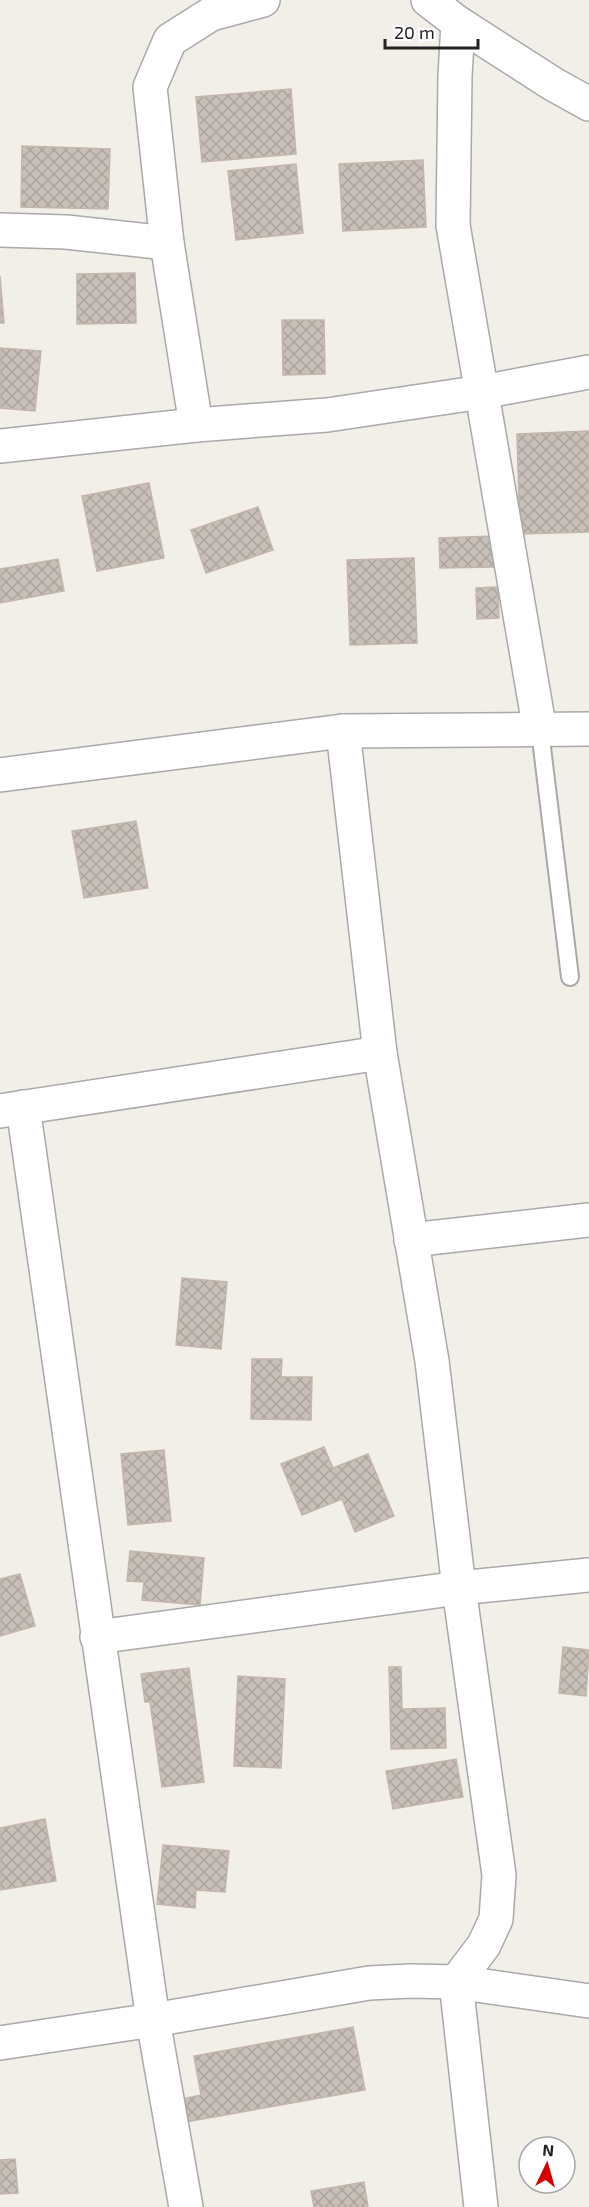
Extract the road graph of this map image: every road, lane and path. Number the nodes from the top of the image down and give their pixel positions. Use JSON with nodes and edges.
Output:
{"nodes":[{"id":1,"x":263,"y":0,"type":"edge"},
{"id":2,"x":428,"y":0,"type":"edge"},
{"id":3,"x":458,"y":23,"type":"junction"},
{"id":4,"x":589,"y":104,"type":"edge"},
{"id":5,"x":0,"y":230,"type":"edge"},
{"id":6,"x":167,"y":243,"type":"junction"},
{"id":7,"x":589,"y":372,"type":"edge"},
{"id":8,"x":482,"y":392,"type":"junction"},
{"id":9,"x":196,"y":425,"type":"junction"},
{"id":10,"x":0,"y":446,"type":"edge"},
{"id":11,"x":589,"y":729,"type":"edge"},
{"id":12,"x":343,"y":731,"type":"junction"},
{"id":13,"x":540,"y":731,"type":"junction"},
{"id":14,"x":0,"y":775,"type":"edge"},
{"id":15,"x":570,"y":977,"type":"dead end"},
{"id":16,"x":380,"y":1053,"type":"junction"},
{"id":17,"x":12,"y":1109,"type":"edge"},
{"id":18,"x":589,"y":1220,"type":"edge"},
{"id":19,"x":411,"y":1240,"type":"junction"},
{"id":20,"x":589,"y":1575,"type":"edge"},
{"id":21,"x":459,"y":1588,"type":"junction"},
{"id":22,"x":97,"y":1637,"type":"junction"},
{"id":23,"x":456,"y":1982,"type":"junction"},
{"id":24,"x":589,"y":2001,"type":"edge"},
{"id":25,"x":153,"y":2020,"type":"junction"},
{"id":26,"x":0,"y":2043,"type":"edge"},
{"id":27,"x":186,"y":2207,"type":"edge"},
{"id":28,"x":481,"y":2207,"type":"edge"}],
"edges":[{"from":1,"to":6,"type":"street"},
{"from":2,"to":3,"type":"street"},
{"from":3,"to":4,"type":"street"},
{"from":3,"to":8,"type":"street"},
{"from":5,"to":6,"type":"street"},
{"from":6,"to":9,"type":"street"},
{"from":7,"to":8,"type":"street"},
{"from":8,"to":9,"type":"street"},
{"from":8,"to":13,"type":"street"},
{"from":9,"to":10,"type":"street"},
{"from":11,"to":13,"type":"street"},
{"from":12,"to":13,"type":"street"},
{"from":12,"to":14,"type":"street"},
{"from":12,"to":16,"type":"street"},
{"from":13,"to":15,"type":"lane"},
{"from":16,"to":17,"type":"street"},
{"from":16,"to":19,"type":"street"},
{"from":17,"to":22,"type":"street"},
{"from":18,"to":19,"type":"street"},
{"from":19,"to":21,"type":"street"},
{"from":20,"to":21,"type":"street"},
{"from":21,"to":22,"type":"street"},
{"from":21,"to":23,"type":"street"},
{"from":22,"to":25,"type":"street"},
{"from":23,"to":24,"type":"street"},
{"from":23,"to":25,"type":"street"},
{"from":23,"to":28,"type":"street"},
{"from":25,"to":26,"type":"street"},
{"from":25,"to":27,"type":"street"}]}
